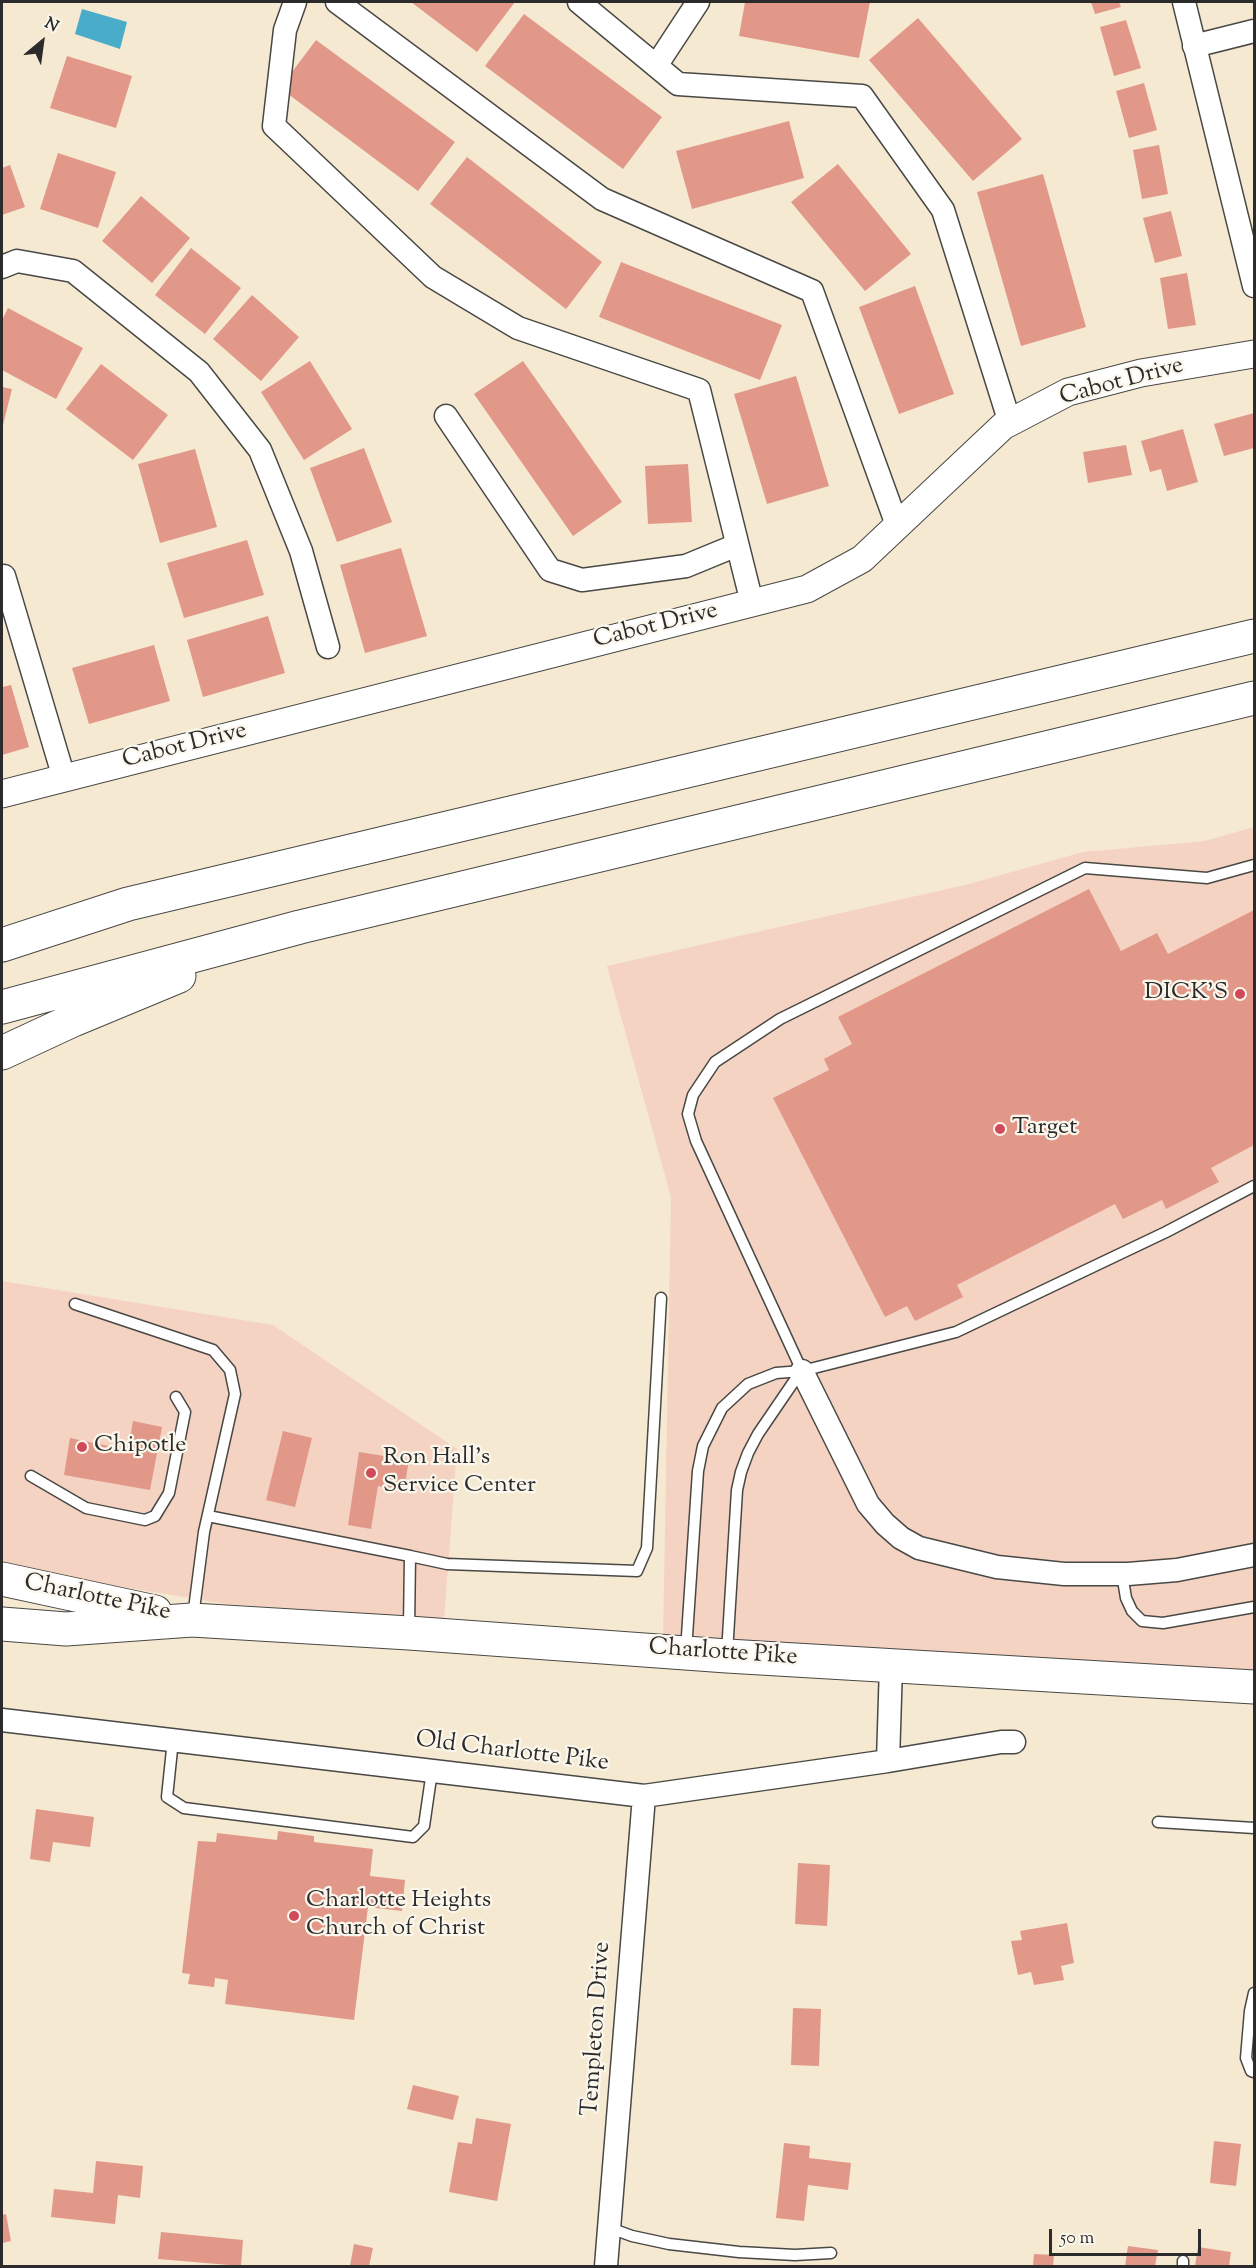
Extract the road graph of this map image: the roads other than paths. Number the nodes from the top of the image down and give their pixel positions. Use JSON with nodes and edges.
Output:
{"nodes":[{"id":1,"x":295,"y":2,"type":"edge"},
{"id":2,"x":337,"y":2,"type":"edge"},
{"id":3,"x":579,"y":2,"type":"edge"},
{"id":4,"x":698,"y":2,"type":"edge"},
{"id":5,"x":1184,"y":2,"type":"edge"},
{"id":6,"x":1254,"y":31,"type":"edge"},
{"id":7,"x":1194,"y":46,"type":"junction"},
{"id":8,"x":656,"y":66,"type":"junction"},
{"id":9,"x":2,"y":267,"type":"edge"},
{"id":10,"x":1254,"y":286,"type":"edge"},
{"id":11,"x":1254,"y":354,"type":"edge"},
{"id":12,"x":446,"y":416,"type":"dead end"},
{"id":13,"x":1010,"y":423,"type":"junction"},
{"id":14,"x":897,"y":525,"type":"junction"},
{"id":15,"x":737,"y":545,"type":"junction"},
{"id":16,"x":2,"y":577,"type":"edge"},
{"id":17,"x":752,"y":603,"type":"junction"},
{"id":18,"x":1254,"y":636,"type":"edge"},
{"id":19,"x":328,"y":647,"type":"dead end"},
{"id":20,"x":1254,"y":698,"type":"edge"},
{"id":21,"x":64,"y":778,"type":"junction"},
{"id":22,"x":2,"y":794,"type":"edge"},
{"id":23,"x":1254,"y":865,"type":"edge"},
{"id":24,"x":300,"y":927,"type":"junction"},
{"id":25,"x":2,"y":945,"type":"edge"},
{"id":26,"x":2,"y":1007,"type":"edge"},
{"id":27,"x":2,"y":1053,"type":"edge"},
{"id":28,"x":1254,"y":1186,"type":"edge"},
{"id":29,"x":661,"y":1298,"type":"dead end"},
{"id":30,"x":75,"y":1304,"type":"dead end"},
{"id":31,"x":801,"y":1371,"type":"junction"},
{"id":32,"x":176,"y":1397,"type":"dead end"},
{"id":33,"x":31,"y":1476,"type":"dead end"},
{"id":34,"x":208,"y":1516,"type":"junction"},
{"id":35,"x":1254,"y":1555,"type":"edge"},
{"id":36,"x":410,"y":1556,"type":"junction"},
{"id":37,"x":1122,"y":1574,"type":"junction"},
{"id":38,"x":2,"y":1579,"type":"edge"},
{"id":39,"x":1254,"y":1607,"type":"edge"},
{"id":40,"x":192,"y":1620,"type":"junction"},
{"id":41,"x":2,"y":1624,"type":"edge"},
{"id":42,"x":409,"y":1633,"type":"junction"},
{"id":43,"x":686,"y":1652,"type":"junction"},
{"id":44,"x":727,"y":1656,"type":"junction"},
{"id":45,"x":891,"y":1665,"type":"junction"},
{"id":46,"x":1254,"y":1687,"type":"edge"},
{"id":47,"x":2,"y":1720,"type":"edge"},
{"id":48,"x":173,"y":1740,"type":"junction"},
{"id":49,"x":1014,"y":1742,"type":"dead end"},
{"id":50,"x":888,"y":1761,"type":"junction"},
{"id":51,"x":432,"y":1771,"type":"junction"},
{"id":52,"x":644,"y":1796,"type":"junction"},
{"id":53,"x":1158,"y":1822,"type":"dead end"},
{"id":54,"x":1254,"y":1828,"type":"edge"},
{"id":55,"x":1254,"y":1993,"type":"edge"},
{"id":56,"x":1254,"y":2072,"type":"edge"},
{"id":57,"x":610,"y":2228,"type":"junction"},
{"id":58,"x":831,"y":2253,"type":"dead end"},
{"id":59,"x":606,"y":2266,"type":"edge"}],
"edges":[{"from":1,"to":15,"type":"street"},
{"from":2,"to":14,"type":"street"},
{"from":3,"to":8,"type":"street"},
{"from":4,"to":8,"type":"street"},
{"from":5,"to":7,"type":"street"},
{"from":6,"to":7,"type":"street"},
{"from":7,"to":10,"type":"street"},
{"from":8,"to":13,"type":"street"},
{"from":9,"to":19,"type":"street"},
{"from":11,"to":13,"type":"street","name":"Cabot Drive"},
{"from":12,"to":15,"type":"street"},
{"from":13,"to":14,"type":"street","name":"Cabot Drive"},
{"from":14,"to":17,"type":"street","name":"Cabot Drive"},
{"from":15,"to":17,"type":"street"},
{"from":16,"to":21,"type":"street"},
{"from":17,"to":21,"type":"street","name":"Cabot Drive"},
{"from":18,"to":25,"type":"main road"},
{"from":20,"to":24,"type":"main road"},
{"from":21,"to":22,"type":"street","name":"Cabot Drive"},
{"from":23,"to":31,"type":"lane"},
{"from":24,"to":26,"type":"main road"},
{"from":24,"to":27,"type":"main road"},
{"from":28,"to":31,"type":"lane"},
{"from":29,"to":36,"type":"lane"},
{"from":30,"to":34,"type":"lane"},
{"from":31,"to":37,"type":"street"},
{"from":31,"to":43,"type":"lane"},
{"from":31,"to":44,"type":"lane"},
{"from":32,"to":33,"type":"lane"},
{"from":34,"to":36,"type":"lane"},
{"from":34,"to":40,"type":"lane"},
{"from":35,"to":37,"type":"street"},
{"from":36,"to":42,"type":"lane"},
{"from":37,"to":39,"type":"lane"},
{"from":38,"to":40,"type":"main road","name":"Charlotte Pike"},
{"from":40,"to":41,"type":"main road","name":"Charlotte Pike"},
{"from":40,"to":42,"type":"main road","name":"Charlotte Pike"},
{"from":42,"to":43,"type":"main road","name":"Charlotte Pike"},
{"from":43,"to":44,"type":"main road","name":"Charlotte Pike"},
{"from":44,"to":45,"type":"main road","name":"Charlotte Pike"},
{"from":45,"to":46,"type":"main road","name":"Charlotte Pike"},
{"from":45,"to":50,"type":"street"},
{"from":47,"to":48,"type":"street","name":"Old Charlotte Pike"},
{"from":48,"to":51,"type":"street","name":"Old Charlotte Pike"},
{"from":48,"to":51,"type":"lane"},
{"from":49,"to":50,"type":"street","name":"Old Charlotte Pike"},
{"from":50,"to":52,"type":"street","name":"Old Charlotte Pike"},
{"from":51,"to":52,"type":"street","name":"Old Charlotte Pike"},
{"from":52,"to":57,"type":"street","name":"Templeton Drive"},
{"from":53,"to":54,"type":"lane"},
{"from":55,"to":56,"type":"lane"},
{"from":57,"to":58,"type":"lane"},
{"from":57,"to":59,"type":"street","name":"Templeton Drive"}]}
